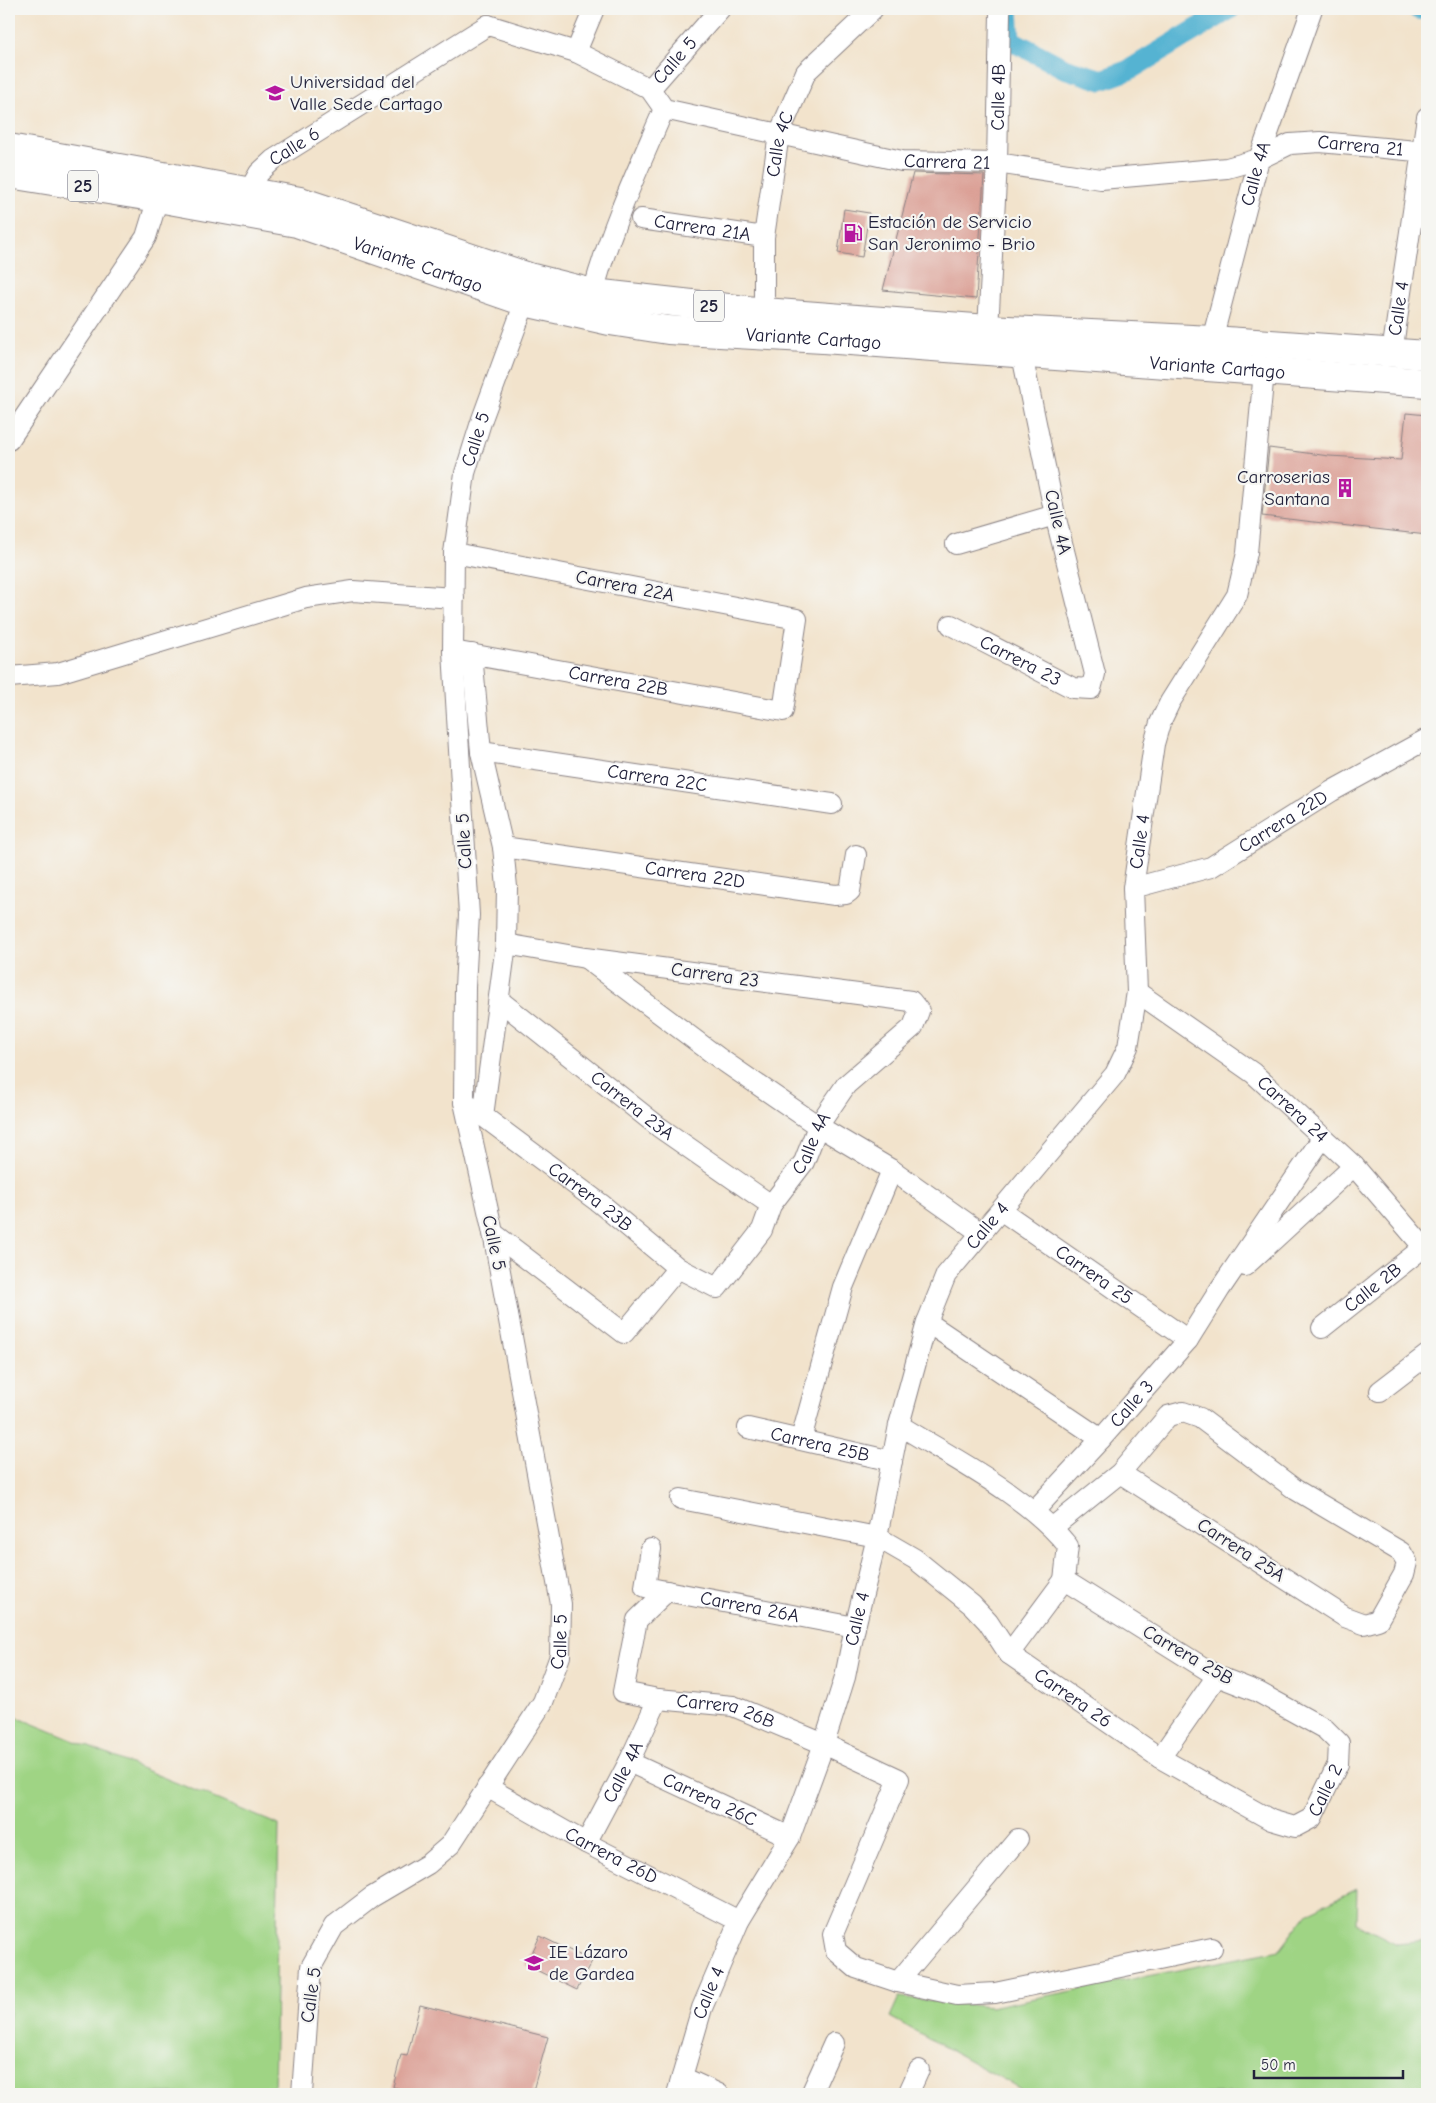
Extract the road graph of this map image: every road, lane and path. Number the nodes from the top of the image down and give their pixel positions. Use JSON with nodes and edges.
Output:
{"nodes":[{"id":1,"x":594,"y":9,"type":"edge"},
{"id":2,"x":720,"y":9,"type":"edge"},
{"id":3,"x":873,"y":9,"type":"edge"},
{"id":4,"x":1312,"y":9,"type":"edge"},
{"id":5,"x":1000,"y":13,"type":"dead end"},
{"id":6,"x":485,"y":17,"type":"edge"},
{"id":7,"x":576,"y":52,"type":"junction"},
{"id":8,"x":650,"y":89,"type":"junction"},
{"id":9,"x":664,"y":109,"type":"junction"},
{"id":10,"x":1427,"y":117,"type":"edge"},
{"id":11,"x":779,"y":134,"type":"junction"},
{"id":12,"x":9,"y":148,"type":"edge"},
{"id":13,"x":1425,"y":152,"type":"edge"},
{"id":14,"x":1259,"y":159,"type":"junction"},
{"id":15,"x":997,"y":163,"type":"junction"},
{"id":16,"x":9,"y":174,"type":"edge"},
{"id":17,"x":249,"y":191,"type":"junction"},
{"id":18,"x":158,"y":198,"type":"junction"},
{"id":19,"x":641,"y":219,"type":"dead end"},
{"id":20,"x":764,"y":237,"type":"junction"},
{"id":21,"x":593,"y":293,"type":"junction"},
{"id":22,"x":524,"y":302,"type":"junction"},
{"id":23,"x":764,"y":312,"type":"junction"},
{"id":24,"x":988,"y":329,"type":"junction"},
{"id":25,"x":1212,"y":340,"type":"junction"},
{"id":26,"x":1392,"y":353,"type":"junction"},
{"id":27,"x":1022,"y":354,"type":"junction"},
{"id":28,"x":1427,"y":355,"type":"edge"},
{"id":29,"x":1264,"y":371,"type":"junction"},
{"id":30,"x":1427,"y":383,"type":"edge"},
{"id":31,"x":9,"y":440,"type":"edge"},
{"id":32,"x":1056,"y":515,"type":"junction"},
{"id":33,"x":956,"y":544,"type":"dead end"},
{"id":34,"x":454,"y":553,"type":"junction"},
{"id":35,"x":454,"y":598,"type":"junction"},
{"id":36,"x":951,"y":625,"type":"dead end"},
{"id":37,"x":453,"y":651,"type":"junction"},
{"id":38,"x":472,"y":654,"type":"junction"},
{"id":39,"x":9,"y":677,"type":"edge"},
{"id":40,"x":1091,"y":689,"type":"joint"},
{"id":41,"x":784,"y":711,"type":"joint"},
{"id":42,"x":1427,"y":739,"type":"edge"},
{"id":43,"x":482,"y":752,"type":"junction"},
{"id":44,"x":832,"y":804,"type":"dead end"},
{"id":45,"x":503,"y":847,"type":"junction"},
{"id":46,"x":856,"y":855,"type":"dead end"},
{"id":47,"x":1133,"y":888,"type":"junction"},
{"id":48,"x":506,"y":944,"type":"junction"},
{"id":49,"x":586,"y":958,"type":"junction"},
{"id":50,"x":1137,"y":992,"type":"junction"},
{"id":51,"x":499,"y":1000,"type":"junction"},
{"id":52,"x":919,"y":1011,"type":"joint"},
{"id":53,"x":464,"y":1102,"type":"junction"},
{"id":54,"x":483,"y":1116,"type":"junction"},
{"id":55,"x":818,"y":1126,"type":"junction"},
{"id":56,"x":1323,"y":1137,"type":"junction"},
{"id":57,"x":1354,"y":1166,"type":"junction"},
{"id":58,"x":892,"y":1170,"type":"junction"},
{"id":59,"x":771,"y":1205,"type":"junction"},
{"id":60,"x":1002,"y":1211,"type":"junction"},
{"id":61,"x":493,"y":1233,"type":"junction"},
{"id":62,"x":981,"y":1233,"type":"junction"},
{"id":63,"x":1426,"y":1249,"type":"edge"},
{"id":64,"x":678,"y":1268,"type":"junction"},
{"id":65,"x":717,"y":1288,"type":"joint"},
{"id":66,"x":1220,"y":1289,"type":"junction"},
{"id":67,"x":928,"y":1322,"type":"junction"},
{"id":68,"x":1322,"y":1328,"type":"dead end"},
{"id":69,"x":1188,"y":1340,"type":"junction"},
{"id":70,"x":1427,"y":1354,"type":"edge"},
{"id":71,"x":1380,"y":1391,"type":"dead end"},
{"id":72,"x":899,"y":1425,"type":"junction"},
{"id":73,"x":748,"y":1428,"type":"dead end"},
{"id":74,"x":802,"y":1439,"type":"junction"},
{"id":75,"x":1101,"y":1439,"type":"junction"},
{"id":76,"x":892,"y":1461,"type":"junction"},
{"id":77,"x":1120,"y":1473,"type":"junction"},
{"id":78,"x":681,"y":1499,"type":"dead end"},
{"id":79,"x":1034,"y":1511,"type":"junction"},
{"id":80,"x":1053,"y":1527,"type":"junction"},
{"id":81,"x":877,"y":1537,"type":"junction"},
{"id":82,"x":650,"y":1549,"type":"dead end"},
{"id":83,"x":1064,"y":1580,"type":"junction"},
{"id":84,"x":667,"y":1591,"type":"junction"},
{"id":85,"x":855,"y":1627,"type":"junction"},
{"id":86,"x":1009,"y":1654,"type":"junction"},
{"id":87,"x":1217,"y":1676,"type":"junction"},
{"id":88,"x":658,"y":1699,"type":"junction"},
{"id":89,"x":1339,"y":1743,"type":"joint"},
{"id":90,"x":824,"y":1744,"type":"junction"},
{"id":91,"x":1160,"y":1758,"type":"junction"},
{"id":92,"x":629,"y":1762,"type":"junction"},
{"id":93,"x":487,"y":1787,"type":"junction"},
{"id":94,"x":1294,"y":1827,"type":"joint"},
{"id":95,"x":790,"y":1837,"type":"junction"},
{"id":96,"x":1018,"y":1840,"type":"dead end"},
{"id":97,"x":586,"y":1843,"type":"junction"},
{"id":98,"x":739,"y":1921,"type":"junction"},
{"id":99,"x":1212,"y":1948,"type":"dead end"},
{"id":100,"x":898,"y":1982,"type":"junction"},
{"id":101,"x":834,"y":2043,"type":"dead end"},
{"id":102,"x":919,"y":2070,"type":"dead end"},
{"id":103,"x":679,"y":2086,"type":"edge"},
{"id":104,"x":302,"y":2094,"type":"edge"},
{"id":105,"x":719,"y":2094,"type":"edge"},
{"id":106,"x":810,"y":2094,"type":"edge"},
{"id":107,"x":908,"y":2094,"type":"edge"}],
"edges":[{"from":1,"to":7,"type":"street"},
{"from":2,"to":8,"type":"street","name":"Calle 5"},
{"from":3,"to":11,"type":"street","name":"Calle 4C"},
{"from":4,"to":14,"type":"street","name":"Calle 4A"},
{"from":5,"to":15,"type":"street","name":"Calle 4B"},
{"from":6,"to":7,"type":"street"},
{"from":6,"to":17,"type":"street","name":"Calle 6"},
{"from":7,"to":8,"type":"street"},
{"from":8,"to":9,"type":"street"},
{"from":9,"to":11,"type":"street","name":"Carrera 21"},
{"from":9,"to":21,"type":"street","name":"Calle 5"},
{"from":10,"to":13,"type":"street","name":"Calle 4"},
{"from":11,"to":15,"type":"street","name":"Carrera 21"},
{"from":11,"to":20,"type":"street","name":"Calle 4C"},
{"from":12,"to":17,"type":"highway","name":"Variante Cartago","number":"25"},
{"from":13,"to":14,"type":"street","name":"Carrera 21"},
{"from":13,"to":26,"type":"street","name":"Calle 4"},
{"from":14,"to":15,"type":"street","name":"Carrera 21"},
{"from":14,"to":25,"type":"street","name":"Calle 4A"},
{"from":15,"to":24,"type":"street","name":"Calle 4B"},
{"from":16,"to":18,"type":"highway","name":"Variante Cartago","number":"25"},
{"from":17,"to":21,"type":"highway","name":"Variante Cartago","number":"25"},
{"from":18,"to":22,"type":"highway","name":"Variante Cartago","number":"25"},
{"from":18,"to":31,"type":"street"},
{"from":19,"to":20,"type":"street","name":"Carrera 21A"},
{"from":20,"to":23,"type":"street","name":"Calle 4C"},
{"from":21,"to":23,"type":"highway","name":"Variante Cartago","number":"25"},
{"from":22,"to":27,"type":"highway","name":"Variante Cartago","number":"25"},
{"from":22,"to":34,"type":"street","name":"Calle 5"},
{"from":23,"to":24,"type":"highway","name":"Variante Cartago","number":"25"},
{"from":24,"to":25,"type":"highway","name":"Variante Cartago","number":"25"},
{"from":25,"to":26,"type":"highway","name":"Variante Cartago","number":"25"},
{"from":26,"to":28,"type":"highway","name":"Variante Cartago","number":"25"},
{"from":27,"to":29,"type":"highway","name":"Variante Cartago","number":"25"},
{"from":27,"to":32,"type":"street","name":"Calle 4A"},
{"from":29,"to":30,"type":"highway","name":"Variante Cartago","number":"25"},
{"from":29,"to":47,"type":"street","name":"Calle 4"},
{"from":32,"to":33,"type":"street"},
{"from":32,"to":40,"type":"street","name":"Calle 4A"},
{"from":34,"to":35,"type":"street","name":"Calle 5"},
{"from":34,"to":41,"type":"street","name":"Carrera 22A"},
{"from":35,"to":37,"type":"street","name":"Calle 5"},
{"from":35,"to":39,"type":"street"},
{"from":36,"to":40,"type":"street","name":"Carrera 23"},
{"from":37,"to":38,"type":"street","name":"Carrera 22B"},
{"from":37,"to":53,"type":"street","name":"Calle 5"},
{"from":38,"to":41,"type":"street","name":"Carrera 22B"},
{"from":38,"to":43,"type":"street"},
{"from":42,"to":47,"type":"street","name":"Carrera 22D"},
{"from":43,"to":44,"type":"street","name":"Carrera 22C"},
{"from":43,"to":45,"type":"street"},
{"from":45,"to":46,"type":"street","name":"Carrera 22D"},
{"from":45,"to":48,"type":"street"},
{"from":47,"to":50,"type":"street","name":"Calle 4"},
{"from":48,"to":49,"type":"street","name":"Carrera 23"},
{"from":48,"to":51,"type":"street"},
{"from":49,"to":52,"type":"street","name":"Carrera 23"},
{"from":49,"to":55,"type":"street"},
{"from":50,"to":56,"type":"street","name":"Carrera 24"},
{"from":50,"to":60,"type":"street","name":"Calle 4"},
{"from":51,"to":54,"type":"street"},
{"from":51,"to":59,"type":"street","name":"Carrera 23A"},
{"from":52,"to":55,"type":"street","name":"Calle 4A"},
{"from":53,"to":54,"type":"street","name":"Carrera 23B"},
{"from":53,"to":61,"type":"street","name":"Calle 5"},
{"from":54,"to":64,"type":"street","name":"Carrera 23B"},
{"from":55,"to":58,"type":"street"},
{"from":55,"to":59,"type":"street","name":"Calle 4A"},
{"from":56,"to":57,"type":"street","name":"Carrera 24"},
{"from":56,"to":66,"type":"street","name":"Calle 3"},
{"from":57,"to":63,"type":"street","name":"Carrera 24"},
{"from":57,"to":66,"type":"street","name":"Calle 3"},
{"from":58,"to":62,"type":"street"},
{"from":58,"to":74,"type":"street"},
{"from":59,"to":65,"type":"street","name":"Calle 4A"},
{"from":60,"to":62,"type":"street","name":"Calle 4"},
{"from":60,"to":69,"type":"street","name":"Carrera 25"},
{"from":61,"to":64,"type":"street"},
{"from":61,"to":93,"type":"street","name":"Calle 5"},
{"from":62,"to":67,"type":"street","name":"Calle 4"},
{"from":63,"to":68,"type":"street","name":"Calle 2B"},
{"from":64,"to":65,"type":"street","name":"Carrera 23B"},
{"from":66,"to":69,"type":"street","name":"Calle 3"},
{"from":67,"to":72,"type":"street","name":"Calle 4"},
{"from":67,"to":75,"type":"street"},
{"from":69,"to":75,"type":"street","name":"Calle 3"},
{"from":70,"to":71,"type":"street"},
{"from":72,"to":76,"type":"street","name":"Calle 4"},
{"from":72,"to":79,"type":"street"},
{"from":73,"to":74,"type":"street","name":"Carrera 25B"},
{"from":74,"to":76,"type":"street","name":"Carrera 25B"},
{"from":75,"to":79,"type":"street","name":"Calle 3"},
{"from":76,"to":81,"type":"street","name":"Calle 4"},
{"from":77,"to":77,"type":"street","name":"Carrera 25A"},
{"from":77,"to":80,"type":"street"},
{"from":78,"to":81,"type":"street","name":"Carrera 26"},
{"from":79,"to":80,"type":"street"},
{"from":80,"to":83,"type":"street"},
{"from":81,"to":85,"type":"street","name":"Calle 4"},
{"from":81,"to":86,"type":"street","name":"Carrera 26"},
{"from":82,"to":84,"type":"street","name":"Carrera 26A"},
{"from":83,"to":86,"type":"street"},
{"from":83,"to":87,"type":"street","name":"Carrera 25B"},
{"from":84,"to":85,"type":"street","name":"Carrera 26A"},
{"from":84,"to":88,"type":"street","name":"Carrera 26B"},
{"from":85,"to":90,"type":"street","name":"Calle 4"},
{"from":86,"to":91,"type":"street","name":"Carrera 26"},
{"from":87,"to":89,"type":"street","name":"Carrera 25B"},
{"from":87,"to":91,"type":"street"},
{"from":88,"to":90,"type":"street","name":"Carrera 26B"},
{"from":88,"to":92,"type":"street","name":"Calle 4A"},
{"from":89,"to":94,"type":"street","name":"Calle 2"},
{"from":90,"to":95,"type":"street","name":"Calle 4"},
{"from":90,"to":100,"type":"street","name":"Carrera 26B"},
{"from":91,"to":94,"type":"street","name":"Carrera 26"},
{"from":92,"to":95,"type":"street","name":"Carrera 26C"},
{"from":92,"to":97,"type":"street","name":"Calle 4A"},
{"from":93,"to":97,"type":"street","name":"Carrera 26D"},
{"from":93,"to":104,"type":"street","name":"Calle 5"},
{"from":95,"to":98,"type":"street","name":"Calle 4"},
{"from":96,"to":100,"type":"street"},
{"from":97,"to":98,"type":"street","name":"Carrera 26D"},
{"from":98,"to":103,"type":"street","name":"Calle 4"},
{"from":99,"to":100,"type":"street"},
{"from":101,"to":106,"type":"street"},
{"from":102,"to":107,"type":"street"},
{"from":103,"to":105,"type":"street"}]}
